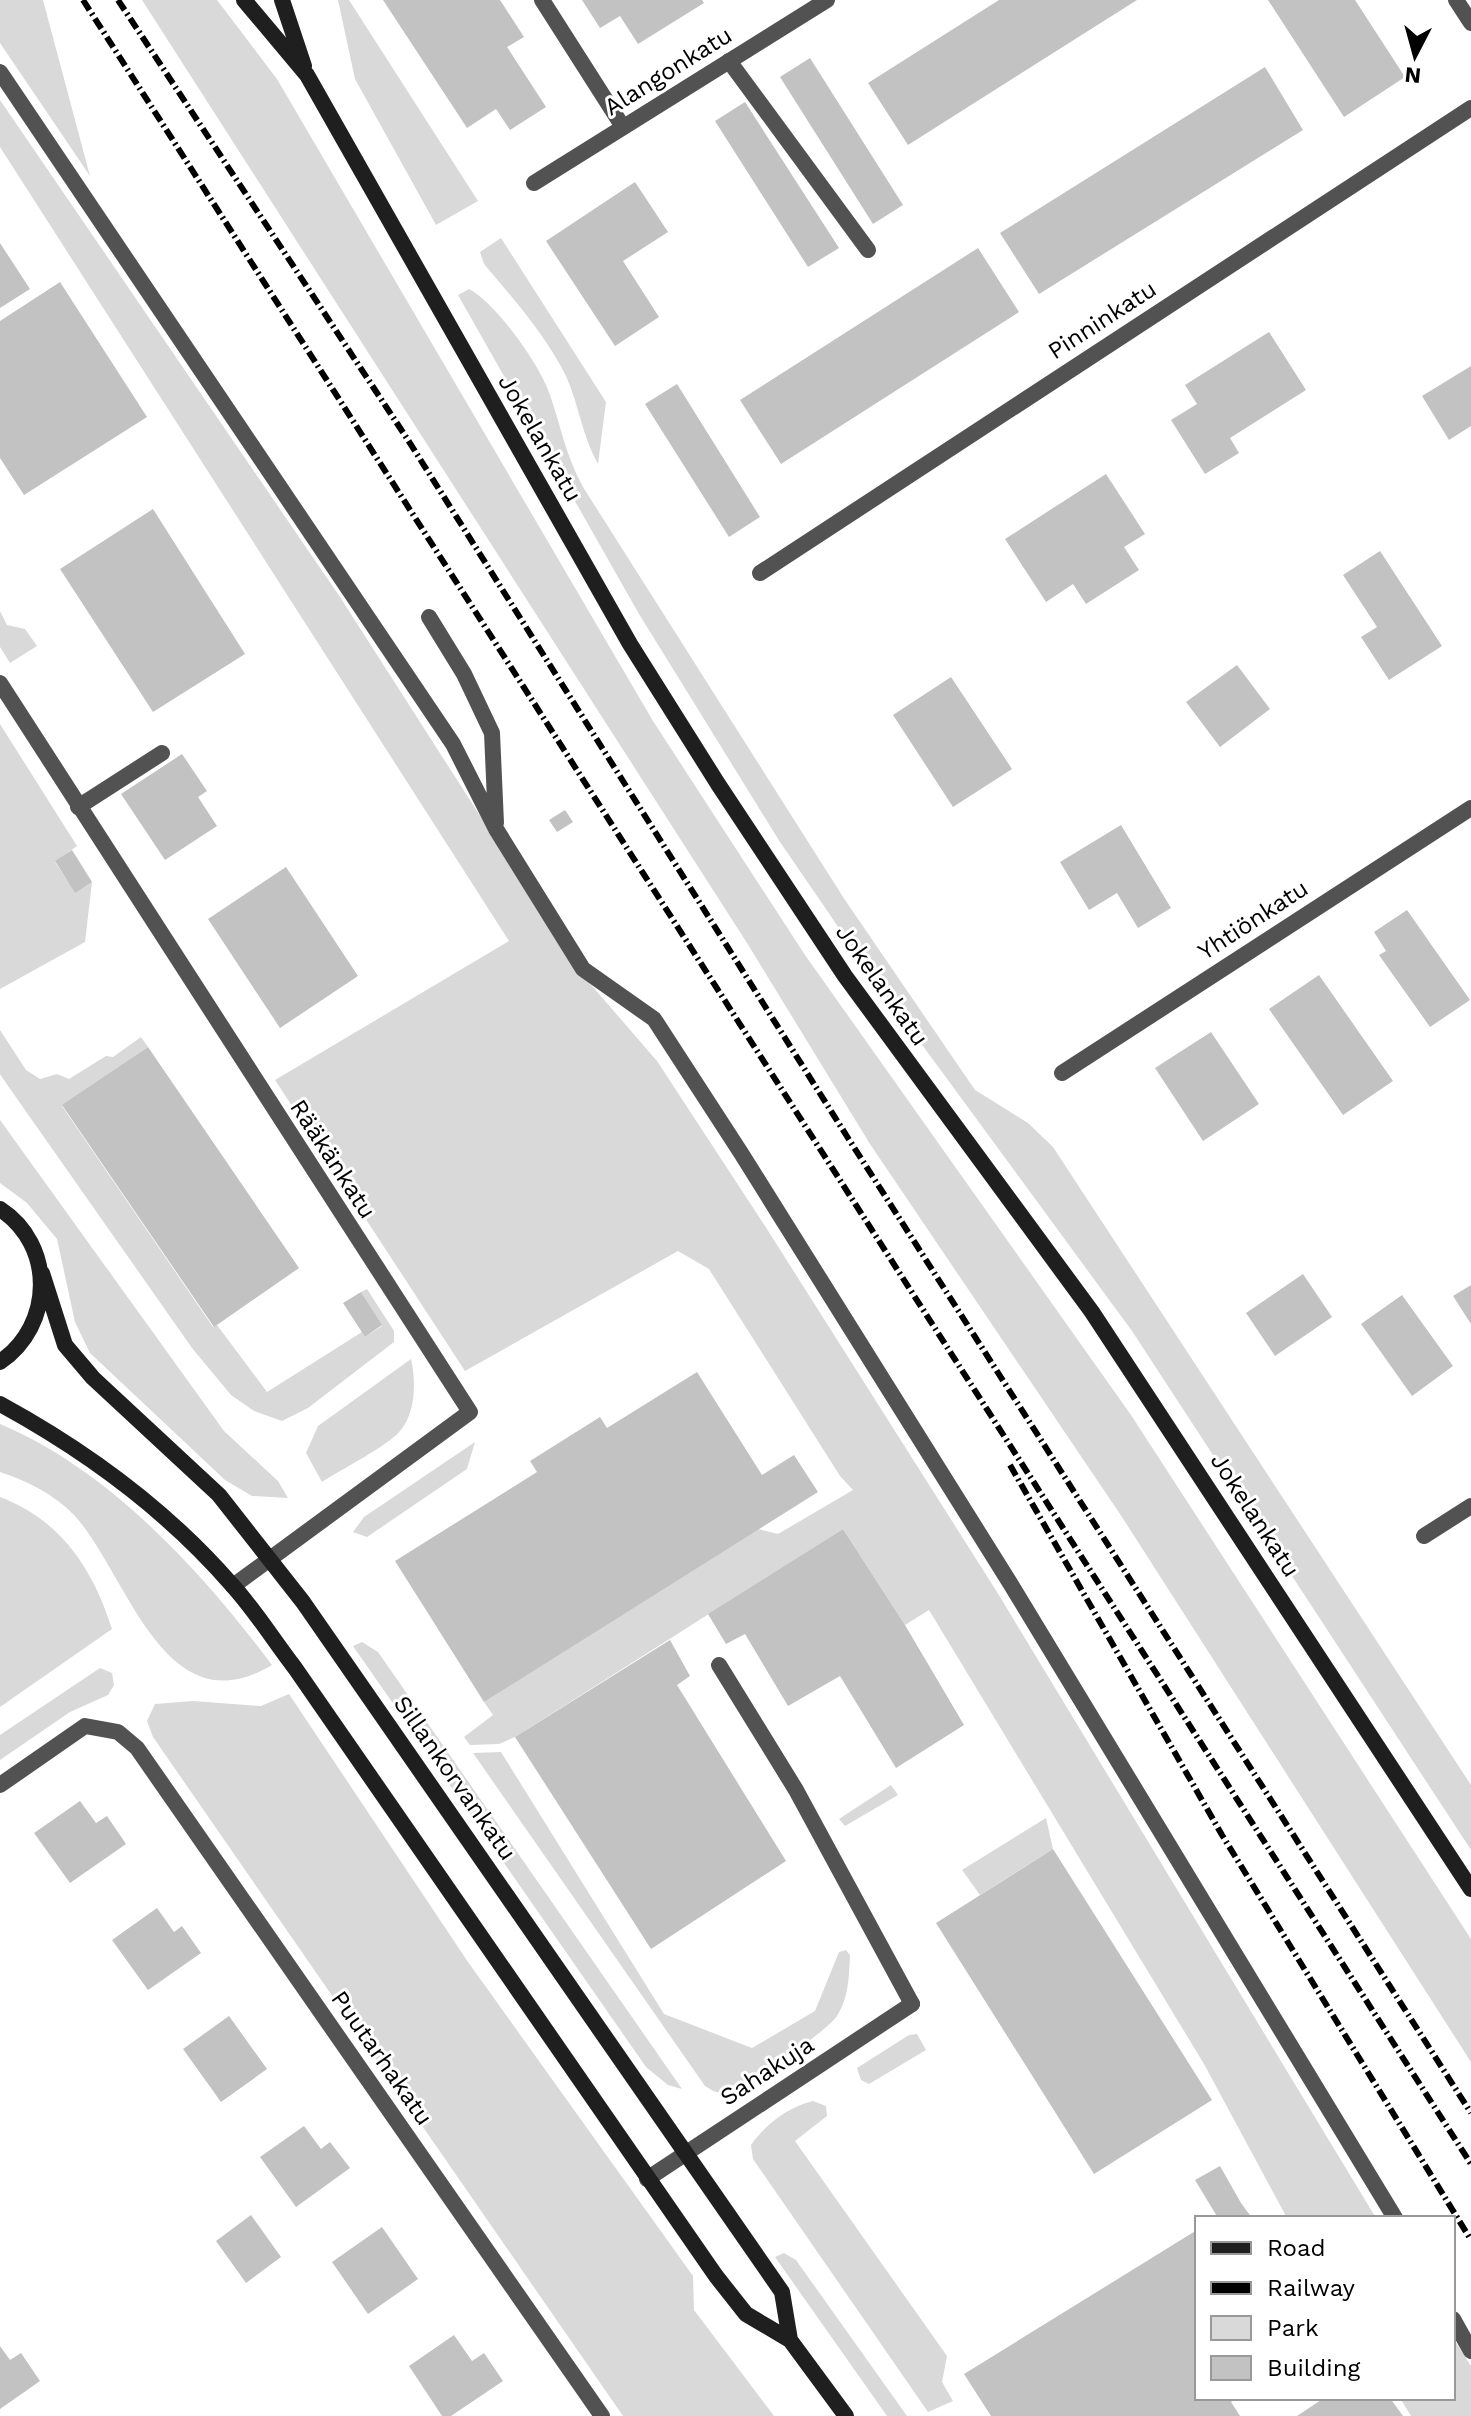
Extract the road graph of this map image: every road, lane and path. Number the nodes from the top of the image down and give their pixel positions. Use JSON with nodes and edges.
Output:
{"nodes":[{"id":1,"x":244,"y":0,"type":"edge"},
{"id":2,"x":282,"y":0,"type":"edge"},
{"id":3,"x":542,"y":0,"type":"edge"},
{"id":4,"x":827,"y":0,"type":"edge"},
{"id":5,"x":1456,"y":0,"type":"edge"},
{"id":6,"x":1471,"y":23,"type":"edge"},
{"id":7,"x":729,"y":61,"type":"junction"},
{"id":8,"x":0,"y":72,"type":"edge"},
{"id":9,"x":307,"y":75,"type":"junction"},
{"id":10,"x":1471,"y":108,"type":"edge"},
{"id":11,"x":623,"y":127,"type":"junction"},
{"id":12,"x":534,"y":183,"type":"dead end"},
{"id":13,"x":868,"y":250,"type":"dead end"},
{"id":14,"x":760,"y":573,"type":"dead end"},
{"id":15,"x":429,"y":617,"type":"dead end"},
{"id":16,"x":0,"y":683,"type":"edge"},
{"id":17,"x":162,"y":753,"type":"dead end"},
{"id":18,"x":78,"y":807,"type":"junction"},
{"id":19,"x":1471,"y":808,"type":"edge"},
{"id":20,"x":496,"y":829,"type":"junction"},
{"id":21,"x":1062,"y":1073,"type":"dead end"},
{"id":22,"x":1,"y":1209,"type":"edge"},
{"id":23,"x":42,"y":1273,"type":"junction"},
{"id":24,"x":0,"y":1362,"type":"edge"},
{"id":25,"x":0,"y":1404,"type":"edge"},
{"id":26,"x":1471,"y":1506,"type":"edge"},
{"id":27,"x":1424,"y":1536,"type":"dead end"},
{"id":28,"x":271,"y":1559,"type":"junction"},
{"id":29,"x":233,"y":1586,"type":"junction"},
{"id":30,"x":719,"y":1665,"type":"dead end"},
{"id":31,"x":0,"y":1785,"type":"edge"},
{"id":32,"x":1471,"y":1889,"type":"edge"},
{"id":33,"x":684,"y":2155,"type":"junction"},
{"id":34,"x":647,"y":2179,"type":"junction"},
{"id":35,"x":1394,"y":2216,"type":"edge"},
{"id":36,"x":1455,"y":2323,"type":"edge"},
{"id":37,"x":790,"y":2340,"type":"junction"},
{"id":38,"x":1471,"y":2351,"type":"edge"},
{"id":39,"x":602,"y":2416,"type":"edge"},
{"id":40,"x":846,"y":2416,"type":"edge"}],
"edges":[{"from":1,"to":9,"type":"main road","name":"Jokelankatu"},
{"from":2,"to":9,"type":"main road","name":"Jokelankatu"},
{"from":3,"to":11,"type":"street"},
{"from":4,"to":7,"type":"street","name":"Alangonkatu"},
{"from":5,"to":6,"type":"street"},
{"from":7,"to":11,"type":"street","name":"Alangonkatu"},
{"from":7,"to":13,"type":"street"},
{"from":8,"to":20,"type":"street"},
{"from":9,"to":32,"type":"main road","name":"Jokelankatu"},
{"from":10,"to":14,"type":"street","name":"Pinninkatu"},
{"from":11,"to":12,"type":"street","name":"Alangonkatu"},
{"from":15,"to":20,"type":"street"},
{"from":16,"to":18,"type":"street","name":"Rääkänkatu"},
{"from":17,"to":18,"type":"street"},
{"from":18,"to":28,"type":"street","name":"Rääkänkatu"},
{"from":19,"to":21,"type":"street","name":"Yhtiönkatu"},
{"from":20,"to":35,"type":"street"},
{"from":22,"to":23,"type":"main road","name":"Sillankorvankatu"},
{"from":23,"to":24,"type":"main road"},
{"from":23,"to":28,"type":"main road","name":"Sillankorvankatu"},
{"from":25,"to":29,"type":"main road","name":"Sillankorvankatu"},
{"from":26,"to":27,"type":"street"},
{"from":28,"to":29,"type":"street","name":"Rääkänkatu"},
{"from":28,"to":33,"type":"main road","name":"Sillankorvankatu"},
{"from":29,"to":34,"type":"main road","name":"Sillankorvankatu"},
{"from":30,"to":33,"type":"street","name":"Sahakuja"},
{"from":31,"to":39,"type":"street","name":"Puutarhakatu"},
{"from":33,"to":34,"type":"street","name":"Sahakuja"},
{"from":33,"to":37,"type":"main road","name":"Sillankorvankatu"},
{"from":34,"to":37,"type":"main road","name":"Sillankorvankatu"},
{"from":36,"to":38,"type":"street"},
{"from":37,"to":40,"type":"main road","name":"Sillankorvankatu"}]}
